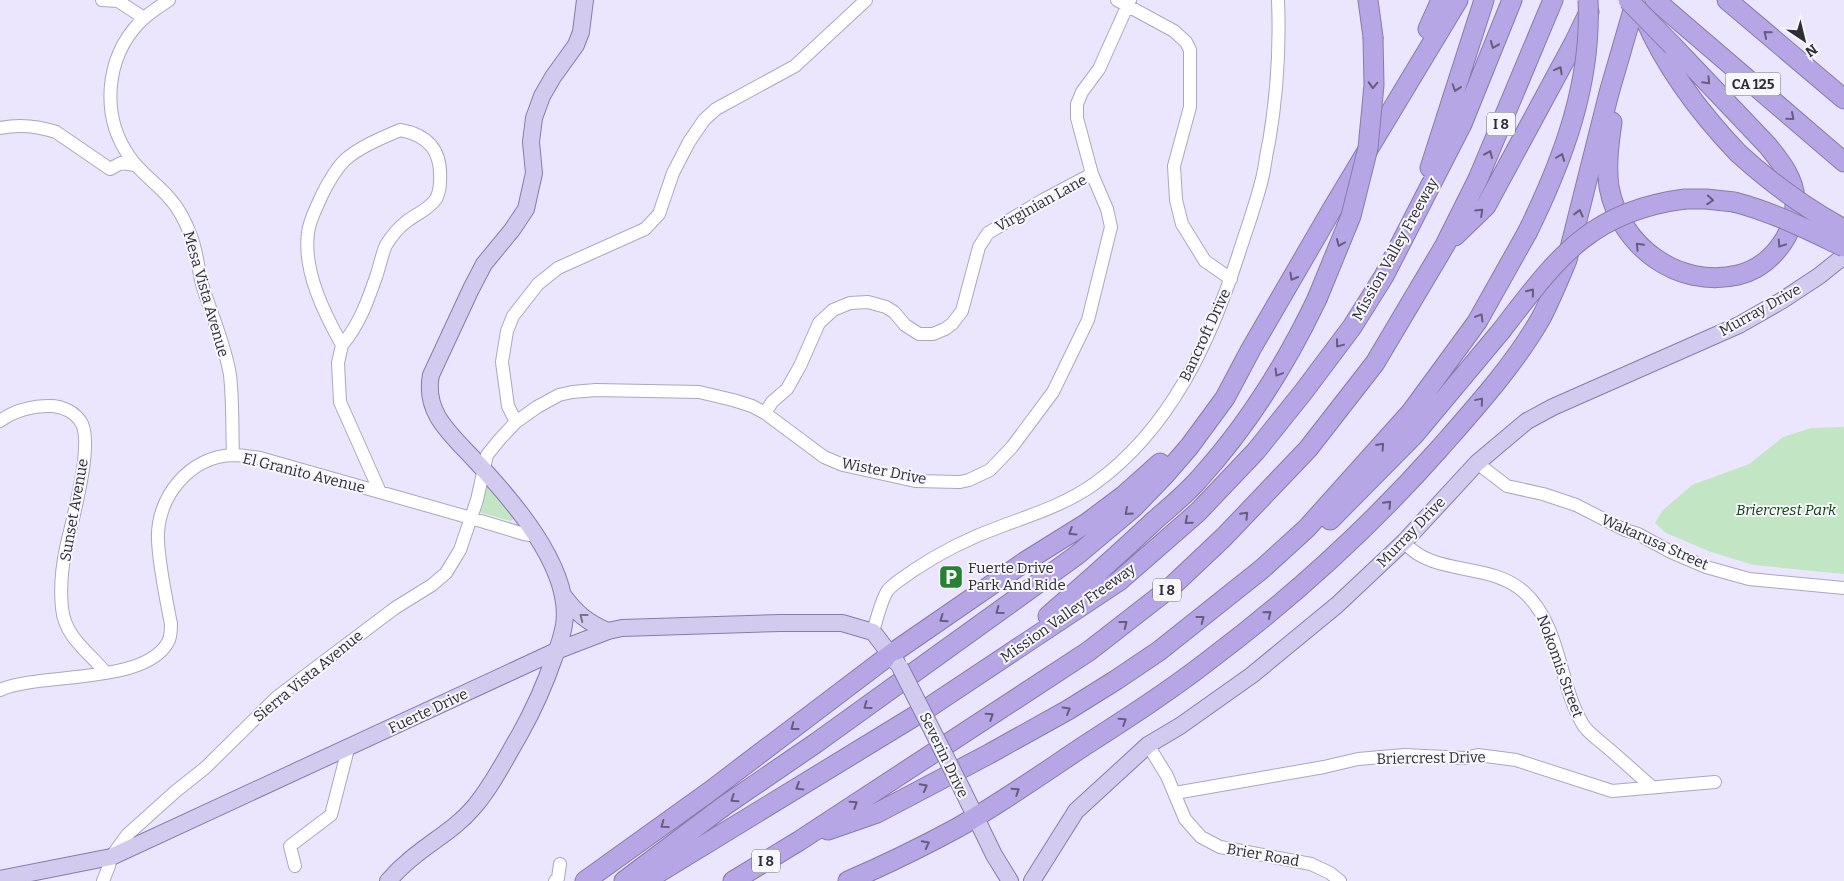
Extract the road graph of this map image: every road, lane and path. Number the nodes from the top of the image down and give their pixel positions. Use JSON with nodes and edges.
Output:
{"nodes":[{"id":1,"x":102,"y":0,"type":"edge"},
{"id":2,"x":169,"y":0,"type":"edge"},
{"id":3,"x":584,"y":0,"type":"edge"},
{"id":4,"x":866,"y":0,"type":"edge"},
{"id":5,"x":1278,"y":0,"type":"edge"},
{"id":6,"x":1368,"y":0,"type":"edge"},
{"id":7,"x":1442,"y":0,"type":"edge"},
{"id":8,"x":1458,"y":0,"type":"edge"},
{"id":9,"x":1512,"y":0,"type":"edge"},
{"id":10,"x":1553,"y":0,"type":"edge"},
{"id":11,"x":1588,"y":0,"type":"edge"},
{"id":12,"x":1594,"y":0,"type":"edge"},
{"id":13,"x":1628,"y":0,"type":"edge"},
{"id":14,"x":1636,"y":0,"type":"edge"},
{"id":15,"x":1727,"y":0,"type":"edge"},
{"id":16,"x":117,"y":1,"type":"edge"},
{"id":17,"x":1125,"y":2,"type":"edge"},
{"id":18,"x":1658,"y":3,"type":"edge"},
{"id":19,"x":1483,"y":4,"type":"edge"},
{"id":20,"x":144,"y":18,"type":"junction"},
{"id":21,"x":1621,"y":57,"type":"junction"},
{"id":22,"x":1844,"y":99,"type":"edge"},
{"id":23,"x":0,"y":128,"type":"edge"},
{"id":24,"x":1380,"y":129,"type":"junction"},
{"id":25,"x":1844,"y":162,"type":"edge"},
{"id":26,"x":135,"y":165,"type":"junction"},
{"id":27,"x":1092,"y":174,"type":"junction"},
{"id":28,"x":1412,"y":222,"type":"junction"},
{"id":29,"x":1844,"y":229,"type":"edge"},
{"id":30,"x":1445,"y":245,"type":"junction"},
{"id":31,"x":1844,"y":247,"type":"edge"},
{"id":32,"x":1844,"y":256,"type":"edge"},
{"id":33,"x":1231,"y":279,"type":"junction"},
{"id":34,"x":342,"y":345,"type":"junction"},
{"id":35,"x":1251,"y":349,"type":"junction"},
{"id":36,"x":765,"y":413,"type":"junction"},
{"id":37,"x":0,"y":422,"type":"edge"},
{"id":38,"x":516,"y":422,"type":"junction"},
{"id":39,"x":233,"y":455,"type":"junction"},
{"id":40,"x":1477,"y":463,"type":"junction"},
{"id":41,"x":484,"y":470,"type":"junction"},
{"id":42,"x":380,"y":492,"type":"junction"},
{"id":43,"x":471,"y":518,"type":"junction"},
{"id":44,"x":536,"y":536,"type":"junction"},
{"id":45,"x":1404,"y":542,"type":"junction"},
{"id":46,"x":1262,"y":569,"type":"junction"},
{"id":47,"x":1844,"y":588,"type":"edge"},
{"id":48,"x":563,"y":595,"type":"junction"},
{"id":49,"x":608,"y":631,"type":"junction"},
{"id":50,"x":873,"y":632,"type":"junction"},
{"id":51,"x":556,"y":651,"type":"junction"},
{"id":52,"x":896,"y":661,"type":"junction"},
{"id":53,"x":988,"y":668,"type":"junction"},
{"id":54,"x":106,"y":673,"type":"junction"},
{"id":55,"x":0,"y":690,"type":"edge"},
{"id":56,"x":1148,"y":745,"type":"junction"},
{"id":57,"x":348,"y":748,"type":"junction"},
{"id":58,"x":1715,"y":782,"type":"dead end"},
{"id":59,"x":1652,"y":787,"type":"junction"},
{"id":60,"x":1175,"y":793,"type":"junction"},
{"id":61,"x":975,"y":817,"type":"junction"},
{"id":62,"x":799,"y":841,"type":"junction"},
{"id":63,"x":111,"y":857,"type":"junction"},
{"id":64,"x":560,"y":864,"type":"dead end"},
{"id":65,"x":295,"y":866,"type":"dead end"},
{"id":66,"x":0,"y":879,"type":"edge"},
{"id":67,"x":103,"y":881,"type":"edge"},
{"id":68,"x":388,"y":881,"type":"edge"},
{"id":69,"x":554,"y":881,"type":"edge"},
{"id":70,"x":585,"y":881,"type":"edge"},
{"id":71,"x":624,"y":881,"type":"edge"},
{"id":72,"x":645,"y":881,"type":"edge"},
{"id":73,"x":733,"y":881,"type":"edge"},
{"id":74,"x":848,"y":881,"type":"edge"},
{"id":75,"x":1010,"y":881,"type":"edge"},
{"id":76,"x":1032,"y":881,"type":"edge"},
{"id":77,"x":1340,"y":881,"type":"edge"}],
"edges":[{"from":1,"to":16,"type":"street"},
{"from":2,"to":20,"type":"street","name":"Mesa Vista Avenue"},
{"from":3,"to":41,"type":"main road"},
{"from":4,"to":38,"type":"street"},
{"from":5,"to":33,"type":"street","name":"Bancroft Drive"},
{"from":6,"to":53,"type":"highway","one_way":true,"bridge":true},
{"from":7,"to":24,"type":"highway"},
{"from":8,"to":24,"type":"highway"},
{"from":9,"to":28,"type":"highway","name":"Mission Valley Freeway","number":"I 8","one_way":true},
{"from":30,"to":10,"type":"highway","number":"I 8","one_way":true},
{"from":46,"to":11,"type":"highway","one_way":true,"bridge":true},
{"from":30,"to":12,"type":"highway","one_way":true},
{"from":13,"to":21,"type":"highway","one_way":true,"bridge":true},
{"from":14,"to":21,"type":"highway"},
{"from":14,"to":29,"type":"highway","bridge":true},
{"from":22,"to":15,"type":"highway","number":"CA 125","one_way":true},
{"from":16,"to":20,"type":"street"},
{"from":17,"to":27,"type":"street","name":"Wister Drive"},
{"from":17,"to":33,"type":"street"},
{"from":18,"to":25,"type":"highway","number":"CA 125","one_way":true},
{"from":19,"to":28,"type":"highway","one_way":true},
{"from":20,"to":26,"type":"street","name":"Mesa Vista Avenue"},
{"from":61,"to":21,"type":"highway","one_way":true},
{"from":23,"to":26,"type":"street"},
{"from":24,"to":35,"type":"highway","one_way":true},
{"from":26,"to":39,"type":"street","name":"Mesa Vista Avenue"},
{"from":27,"to":36,"type":"street","name":"Virginian Lane"},
{"from":27,"to":36,"type":"street","name":"Wister Drive"},
{"from":28,"to":53,"type":"highway","name":"Mission Valley Freeway","number":"I 8","one_way":true},
{"from":62,"to":30,"type":"highway","number":"I 8","one_way":true},
{"from":46,"to":31,"type":"highway","one_way":true,"bridge":true},
{"from":32,"to":40,"type":"main road","name":"Murray Drive"},
{"from":33,"to":50,"type":"street","name":"Bancroft Drive"},
{"from":34,"to":34,"type":"street"},
{"from":34,"to":42,"type":"street"},
{"from":35,"to":52,"type":"highway","one_way":true},
{"from":35,"to":71,"type":"highway","one_way":true},
{"from":36,"to":38,"type":"street","name":"Wister Drive"},
{"from":37,"to":54,"type":"street","name":"Sunset Avenue"},
{"from":38,"to":41,"type":"street","name":"Wister Drive"},
{"from":39,"to":42,"type":"street","name":"El Granito Avenue"},
{"from":39,"to":54,"type":"street","name":"El Granito Avenue"},
{"from":40,"to":45,"type":"main road","name":"Murray Drive"},
{"from":40,"to":47,"type":"street","name":"Wakarusa Street"},
{"from":41,"to":43,"type":"street","name":"Wister Drive"},
{"from":41,"to":44,"type":"main road"},
{"from":42,"to":43,"type":"street","name":"El Granito Avenue"},
{"from":43,"to":44,"type":"street","name":"El Granito Avenue"},
{"from":43,"to":63,"type":"street","name":"Sierra Vista Avenue"},
{"from":44,"to":48,"type":"main road"},
{"from":45,"to":56,"type":"main road","name":"Murray Drive"},
{"from":45,"to":59,"type":"street","name":"Nokomis Street"},
{"from":62,"to":46,"type":"highway","one_way":true},
{"from":49,"to":48,"type":"main road","one_way":true},
{"from":48,"to":51,"type":"main road"},
{"from":49,"to":50,"type":"main road","name":"Fuerte Drive"},
{"from":49,"to":51,"type":"main road","name":"Fuerte Drive"},
{"from":50,"to":52,"type":"main road","name":"Severin Drive"},
{"from":51,"to":57,"type":"main road","name":"Fuerte Drive"},
{"from":51,"to":68,"type":"main road"},
{"from":52,"to":61,"type":"main road","name":"Severin Drive","bridge":true},
{"from":52,"to":70,"type":"highway","one_way":true},
{"from":53,"to":72,"type":"highway","name":"Mission Valley Freeway","number":"I 8","one_way":true},
{"from":54,"to":55,"type":"street","name":"El Granito Avenue"},
{"from":56,"to":60,"type":"street","name":"Brier Road"},
{"from":56,"to":76,"type":"main road","name":"Murray Drive"},
{"from":57,"to":63,"type":"main road","name":"Fuerte Drive"},
{"from":57,"to":65,"type":"street"},
{"from":58,"to":59,"type":"street","name":"Briercrest Drive"},
{"from":59,"to":60,"type":"street","name":"Briercrest Drive"},
{"from":60,"to":77,"type":"street","name":"Brier Road"},
{"from":74,"to":61,"type":"highway","one_way":true},
{"from":61,"to":75,"type":"main road","name":"Severin Drive"},
{"from":62,"to":73,"type":"highway","number":"I 8"},
{"from":63,"to":66,"type":"main road","name":"Fuerte Drive"},
{"from":63,"to":67,"type":"street","name":"Sierra Vista Avenue"},
{"from":64,"to":69,"type":"street"}]}
